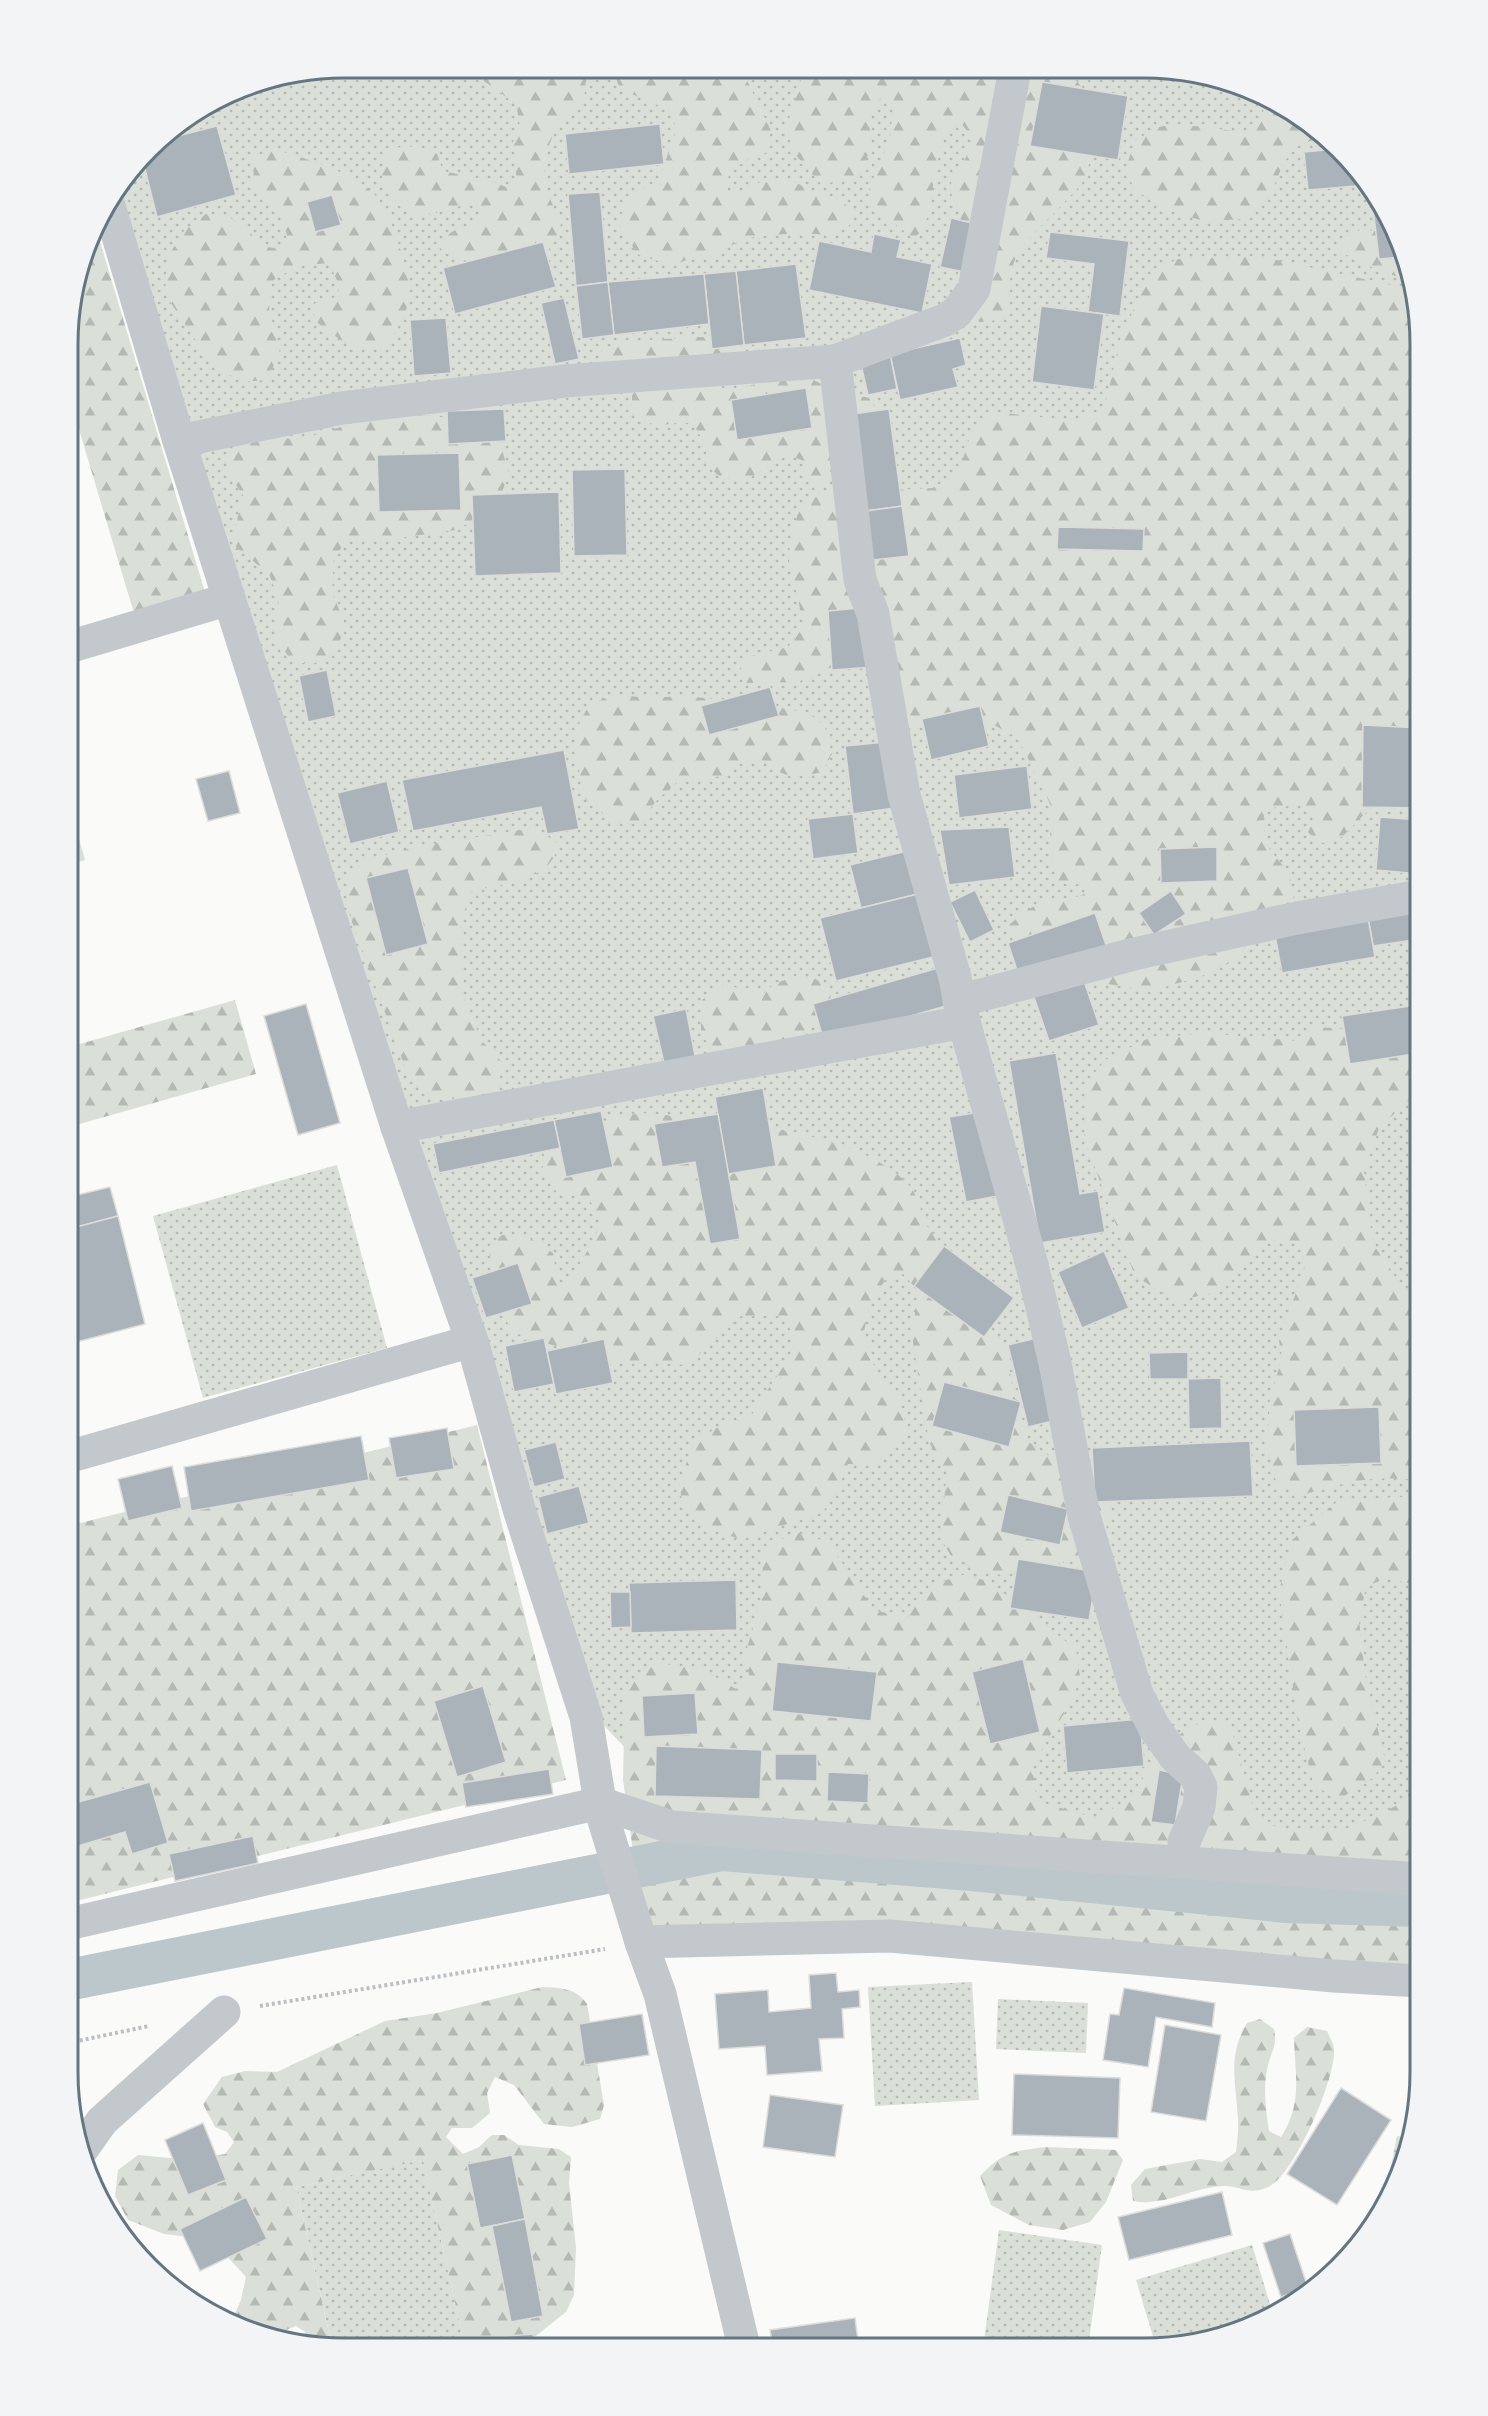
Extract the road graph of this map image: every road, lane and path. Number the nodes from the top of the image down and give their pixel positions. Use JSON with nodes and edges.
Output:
{"nodes":[{"id":1,"x":1014,"y":78,"type":"edge"},
{"id":2,"x":112,"y":215,"type":"edge"},
{"id":3,"x":836,"y":361,"type":"junction"},
{"id":4,"x":179,"y":441,"type":"junction"},
{"id":5,"x":229,"y":599,"type":"junction"},
{"id":6,"x":78,"y":644,"type":"edge"},
{"id":7,"x":1410,"y":898,"type":"edge"},
{"id":8,"x":962,"y":1012,"type":"junction"},
{"id":9,"x":397,"y":1127,"type":"junction"},
{"id":10,"x":472,"y":1341,"type":"junction"},
{"id":11,"x":78,"y":1454,"type":"edge"},
{"id":12,"x":601,"y":1808,"type":"junction"},
{"id":13,"x":1184,"y":1842,"type":"dead end"},
{"id":14,"x":1410,"y":1878,"type":"edge"},
{"id":15,"x":78,"y":1922,"type":"edge"},
{"id":16,"x":638,"y":1934,"type":"junction"},
{"id":17,"x":1410,"y":1980,"type":"edge"},
{"id":18,"x":224,"y":2012,"type":"joint"},
{"id":19,"x":157,"y":2025,"type":"dead end"},
{"id":20,"x":78,"y":2041,"type":"edge"},
{"id":21,"x":87,"y":2142,"type":"edge"},
{"id":22,"x":742,"y":2338,"type":"edge"}],
"edges":[{"from":1,"to":3,"type":"street"},
{"from":2,"to":4,"type":"street"},
{"from":3,"to":4,"type":"street"},
{"from":3,"to":8,"type":"street"},
{"from":4,"to":5,"type":"street"},
{"from":5,"to":6,"type":"street"},
{"from":5,"to":9,"type":"street"},
{"from":7,"to":8,"type":"street"},
{"from":8,"to":9,"type":"street"},
{"from":8,"to":13,"type":"street"},
{"from":9,"to":10,"type":"street"},
{"from":10,"to":11,"type":"street"},
{"from":10,"to":12,"type":"street"},
{"from":12,"to":14,"type":"street"},
{"from":12,"to":15,"type":"street"},
{"from":12,"to":16,"type":"street"},
{"from":16,"to":17,"type":"street"},
{"from":16,"to":18,"type":"path"},
{"from":16,"to":22,"type":"street"},
{"from":18,"to":21,"type":"street"},
{"from":19,"to":20,"type":"path"}]}
